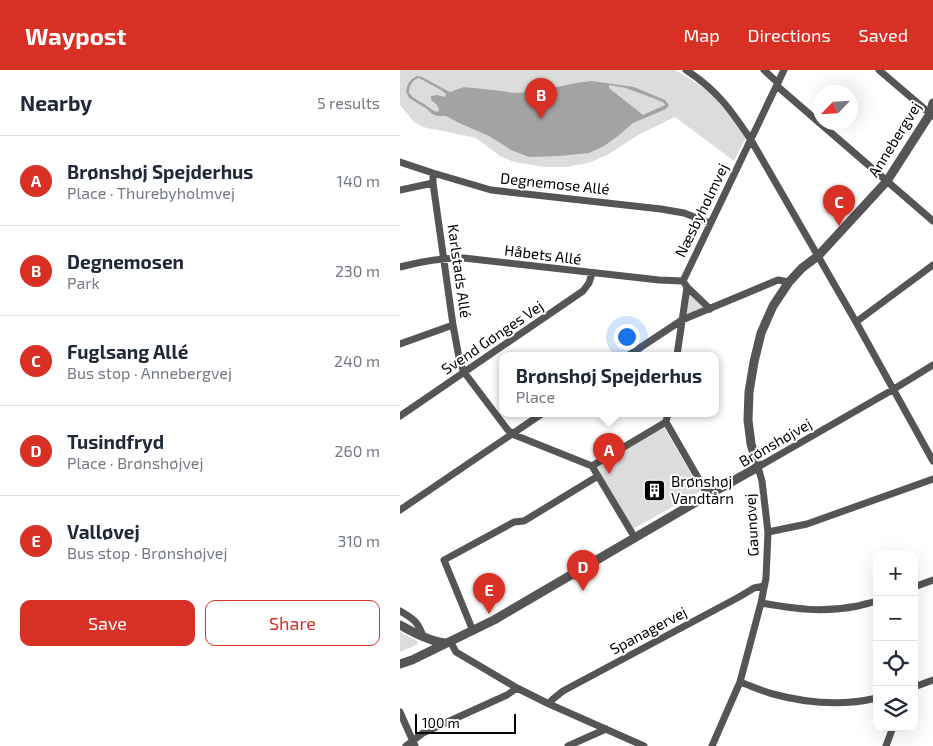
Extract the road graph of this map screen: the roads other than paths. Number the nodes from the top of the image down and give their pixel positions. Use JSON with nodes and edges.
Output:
{"nodes":[{"id":1,"x":686,"y":70,"type":"edge"},
{"id":2,"x":764,"y":70,"type":"edge"},
{"id":3,"x":784,"y":70,"type":"edge"},
{"id":4,"x":879,"y":70,"type":"edge"},
{"id":5,"x":777,"y":84,"type":"junction"},
{"id":6,"x":933,"y":103,"type":"edge"},
{"id":7,"x":931,"y":115,"type":"edge"},
{"id":8,"x":752,"y":140,"type":"junction"},
{"id":9,"x":400,"y":162,"type":"edge"},
{"id":10,"x":433,"y":173,"type":"junction"},
{"id":11,"x":887,"y":181,"type":"junction"},
{"id":12,"x":433,"y":183,"type":"junction"},
{"id":13,"x":400,"y":190,"type":"edge"},
{"id":14,"x":933,"y":221,"type":"edge"},
{"id":15,"x":710,"y":224,"type":"junction"},
{"id":16,"x":818,"y":256,"type":"junction"},
{"id":17,"x":444,"y":258,"type":"junction"},
{"id":18,"x":933,"y":265,"type":"edge"},
{"id":19,"x":400,"y":267,"type":"edge"},
{"id":20,"x":592,"y":273,"type":"junction"},
{"id":21,"x":789,"y":282,"type":"junction"},
{"id":22,"x":685,"y":284,"type":"junction"},
{"id":23,"x":710,"y":309,"type":"junction"},
{"id":24,"x":682,"y":320,"type":"junction"},
{"id":25,"x":856,"y":322,"type":"junction"},
{"id":26,"x":453,"y":326,"type":"junction"},
{"id":27,"x":400,"y":344,"type":"edge"},
{"id":28,"x":634,"y":352,"type":"edge"},
{"id":29,"x":677,"y":352,"type":"edge"},
{"id":30,"x":933,"y":365,"type":"edge"},
{"id":31,"x":464,"y":372,"type":"junction"},
{"id":32,"x":894,"y":389,"type":"junction"},
{"id":33,"x":400,"y":416,"type":"edge"},
{"id":34,"x":537,"y":417,"type":"edge"},
{"id":35,"x":667,"y":417,"type":"edge"},
{"id":36,"x":666,"y":422,"type":"junction"},
{"id":37,"x":512,"y":434,"type":"junction"},
{"id":38,"x":933,"y":461,"type":"edge"},
{"id":39,"x":592,"y":466,"type":"junction"},
{"id":40,"x":758,"y":467,"type":"junction"},
{"id":41,"x":598,"y":476,"type":"junction"},
{"id":42,"x":933,"y":479,"type":"edge"},
{"id":43,"x":708,"y":495,"type":"junction"},
{"id":44,"x":400,"y":510,"type":"edge"},
{"id":45,"x":768,"y":532,"type":"junction"},
{"id":46,"x":635,"y":538,"type":"junction"},
{"id":47,"x":933,"y":580,"type":"edge"},
{"id":48,"x":764,"y":586,"type":"junction"},
{"id":49,"x":918,"y":586,"type":"edge"},
{"id":50,"x":873,"y":602,"type":"edge"},
{"id":51,"x":761,"y":603,"type":"junction"},
{"id":52,"x":400,"y":610,"type":"edge"},
{"id":53,"x":400,"y":625,"type":"edge"},
{"id":54,"x":473,"y":631,"type":"junction"},
{"id":55,"x":423,"y":637,"type":"junction"},
{"id":56,"x":448,"y":642,"type":"junction"},
{"id":57,"x":403,"y":662,"type":"edge"},
{"id":58,"x":933,"y":680,"type":"edge"},
{"id":59,"x":740,"y":682,"type":"junction"},
{"id":60,"x":917,"y":686,"type":"edge"},
{"id":61,"x":517,"y":688,"type":"junction"},
{"id":62,"x":873,"y":699,"type":"edge"},
{"id":63,"x":549,"y":704,"type":"junction"},
{"id":64,"x":400,"y":712,"type":"edge"},
{"id":65,"x":606,"y":730,"type":"junction"},
{"id":66,"x":892,"y":731,"type":"edge"},
{"id":67,"x":414,"y":743,"type":"edge"},
{"id":68,"x":406,"y":746,"type":"edge"},
{"id":69,"x":568,"y":746,"type":"edge"},
{"id":70,"x":644,"y":746,"type":"edge"},
{"id":71,"x":712,"y":746,"type":"edge"},
{"id":72,"x":886,"y":746,"type":"edge"}],
"edges":[{"from":1,"to":8,"type":"street"},
{"from":2,"to":5,"type":"street"},
{"from":3,"to":5,"type":"street","name":"Næsbyholmvej"},
{"from":4,"to":7,"type":"street"},
{"from":5,"to":8,"type":"street","name":"Næsbyholmvej"},
{"from":5,"to":11,"type":"street"},
{"from":6,"to":7,"type":"street","name":"Annebergvej"},
{"from":7,"to":11,"type":"street","name":"Annebergvej"},
{"from":8,"to":15,"type":"street","name":"Næsbyholmvej"},
{"from":8,"to":16,"type":"street"},
{"from":9,"to":10,"type":"street","name":"Degnemose Allé"},
{"from":10,"to":12,"type":"street","name":"Karlstads Allé"},
{"from":10,"to":15,"type":"street","name":"Degnemose Allé"},
{"from":11,"to":14,"type":"street"},
{"from":11,"to":16,"type":"street","name":"Annebergvej"},
{"from":12,"to":13,"type":"street"},
{"from":12,"to":17,"type":"street","name":"Karlstads Allé"},
{"from":15,"to":22,"type":"street","name":"Næsbyholmvej"},
{"from":16,"to":21,"type":"street","name":"Gaunøvej"},
{"from":16,"to":25,"type":"street"},
{"from":17,"to":19,"type":"street","name":"Håbets Allé"},
{"from":17,"to":20,"type":"street","name":"Håbets Allé"},
{"from":17,"to":26,"type":"street","name":"Karlstads Allé"},
{"from":18,"to":25,"type":"street"},
{"from":20,"to":22,"type":"street","name":"Håbets Allé"},
{"from":20,"to":31,"type":"street","name":"Svend Gønges Vej"},
{"from":21,"to":23,"type":"street"},
{"from":21,"to":40,"type":"street","name":"Gaunøvej"},
{"from":22,"to":23,"type":"street"},
{"from":22,"to":24,"type":"street","name":"Næsbyholmvej"},
{"from":23,"to":24,"type":"street"},
{"from":24,"to":28,"type":"street"},
{"from":24,"to":29,"type":"street","name":"Næsbyholmvej"},
{"from":25,"to":32,"type":"street"},
{"from":26,"to":27,"type":"street"},
{"from":26,"to":31,"type":"street","name":"Karlstads Allé"},
{"from":30,"to":32,"type":"street","name":"Brønshøjvej"},
{"from":31,"to":33,"type":"street","name":"Svend Gønges Vej"},
{"from":31,"to":37,"type":"street"},
{"from":32,"to":38,"type":"street"},
{"from":32,"to":40,"type":"street","name":"Brønshøjvej"},
{"from":34,"to":37,"type":"street"},
{"from":35,"to":36,"type":"street"},
{"from":36,"to":39,"type":"street"},
{"from":36,"to":43,"type":"street"},
{"from":37,"to":39,"type":"street"},
{"from":37,"to":44,"type":"street"},
{"from":39,"to":41,"type":"street"},
{"from":40,"to":43,"type":"street","name":"Brønshøjvej"},
{"from":40,"to":45,"type":"street","name":"Gaunøvej"},
{"from":41,"to":46,"type":"street"},
{"from":41,"to":54,"type":"street"},
{"from":42,"to":45,"type":"street"},
{"from":43,"to":46,"type":"street","name":"Brønshøjvej"},
{"from":45,"to":48,"type":"street","name":"Gaunøvej"},
{"from":46,"to":54,"type":"street","name":"Brønshøjvej"},
{"from":47,"to":49,"type":"street"},
{"from":48,"to":51,"type":"street","name":"Gaunøvej"},
{"from":48,"to":63,"type":"street","name":"Spanagervej"},
{"from":50,"to":51,"type":"street"},
{"from":51,"to":59,"type":"street","name":"Gaunøvej"},
{"from":52,"to":55,"type":"street"},
{"from":53,"to":55,"type":"street"},
{"from":54,"to":56,"type":"street","name":"Brønshøjvej"},
{"from":55,"to":56,"type":"street"},
{"from":55,"to":57,"type":"street"},
{"from":56,"to":57,"type":"street","name":"Brønshøjvej"},
{"from":56,"to":61,"type":"street"},
{"from":58,"to":60,"type":"street"},
{"from":59,"to":62,"type":"street"},
{"from":59,"to":71,"type":"street","name":"Gaunøvej"},
{"from":61,"to":63,"type":"street"},
{"from":61,"to":67,"type":"street"},
{"from":63,"to":65,"type":"street"},
{"from":64,"to":67,"type":"street"},
{"from":65,"to":69,"type":"street"},
{"from":65,"to":70,"type":"street"},
{"from":66,"to":72,"type":"street"},
{"from":67,"to":68,"type":"street"}]}
